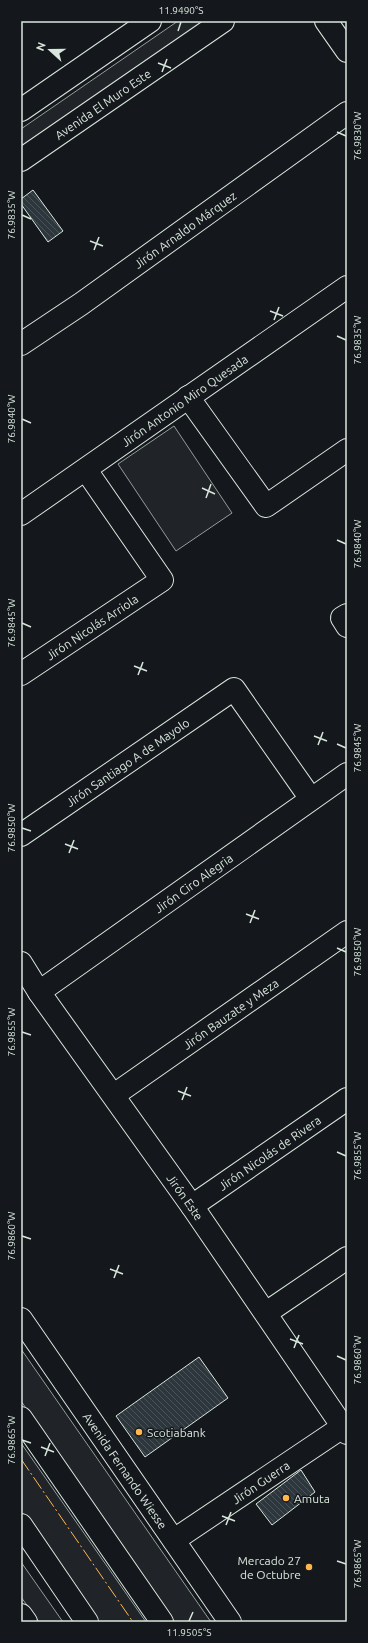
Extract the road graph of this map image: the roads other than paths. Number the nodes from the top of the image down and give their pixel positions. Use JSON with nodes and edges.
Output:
{"nodes":[{"id":1,"x":150,"y":21,"type":"edge"},
{"id":2,"x":223,"y":21,"type":"edge"},
{"id":3,"x":326,"y":21,"type":"edge"},
{"id":4,"x":347,"y":51,"type":"edge"},
{"id":5,"x":21,"y":110,"type":"edge"},
{"id":6,"x":347,"y":113,"type":"edge"},
{"id":7,"x":21,"y":160,"type":"edge"},
{"id":8,"x":347,"y":287,"type":"edge"},
{"id":9,"x":21,"y":344,"type":"edge"},
{"id":10,"x":188,"y":397,"type":"junction"},
{"id":11,"x":347,"y":450,"type":"edge"},
{"id":12,"x":86,"y":470,"type":"junction"},
{"id":13,"x":21,"y":514,"type":"edge"},
{"id":14,"x":21,"y":674,"type":"edge"},
{"id":15,"x":347,"y":774,"type":"edge"},
{"id":16,"x":311,"y":799,"type":"junction"},
{"id":17,"x":21,"y":835,"type":"edge"},
{"id":18,"x":347,"y":932,"type":"edge"},
{"id":19,"x":21,"y":963,"type":"edge"},
{"id":20,"x":39,"y":992,"type":"junction"},
{"id":21,"x":114,"y":1095,"type":"junction"},
{"id":22,"x":347,"y":1099,"type":"edge"},
{"id":23,"x":192,"y":1206,"type":"junction"},
{"id":24,"x":347,"y":1258,"type":"edge"},
{"id":25,"x":266,"y":1313,"type":"junction"},
{"id":26,"x":21,"y":1319,"type":"edge"},
{"id":27,"x":21,"y":1418,"type":"edge"},
{"id":28,"x":346,"y":1428,"type":"edge"},
{"id":29,"x":21,"y":1525,"type":"edge"},
{"id":30,"x":174,"y":1540,"type":"junction"},
{"id":31,"x":21,"y":1615,"type":"edge"},
{"id":32,"x":26,"y":1622,"type":"edge"},
{"id":33,"x":87,"y":1622,"type":"edge"},
{"id":34,"x":162,"y":1622,"type":"edge"},
{"id":35,"x":230,"y":1622,"type":"edge"}],
"edges":[{"from":1,"to":5,"type":"street"},
{"from":2,"to":7,"type":"street","name":"Avenida El Muro Este"},
{"from":3,"to":4,"type":"street"},
{"from":6,"to":9,"type":"street","name":"Jirón Arnaldo Márquez"},
{"from":8,"to":10,"type":"street","name":"Jirón Antonio Miro Quesada"},
{"from":10,"to":11,"type":"street"},
{"from":10,"to":12,"type":"street","name":"Jirón Antonio Miro Quesada"},
{"from":12,"to":13,"type":"street","name":"Jirón Antonio Miro Quesada"},
{"from":12,"to":14,"type":"street","name":"Jirón Nicolás Arriola"},
{"from":15,"to":16,"type":"street","name":"Jirón Ciro Alegria"},
{"from":16,"to":17,"type":"street","name":"Jirón Santiago A de Mayolo"},
{"from":16,"to":20,"type":"street","name":"Jirón Ciro Alegria"},
{"from":18,"to":21,"type":"street","name":"Jirón Bauzate y Meza"},
{"from":19,"to":20,"type":"street","name":"Jirón Este"},
{"from":20,"to":21,"type":"street","name":"Jirón Este"},
{"from":21,"to":23,"type":"street","name":"Jirón Este"},
{"from":22,"to":23,"type":"street","name":"Jirón Nicolás de Rivera"},
{"from":23,"to":25,"type":"street","name":"Jirón Este"},
{"from":24,"to":25,"type":"street"},
{"from":25,"to":28,"type":"street","name":"Jirón Este"},
{"from":26,"to":30,"type":"street","name":"Avenida Fernando Wiesse"},
{"from":27,"to":34,"type":"street"},
{"from":28,"to":30,"type":"street","name":"Jirón Guerra"},
{"from":29,"to":33,"type":"street"},
{"from":30,"to":35,"type":"street","name":"Avenida Fernando Wiesse"},
{"from":31,"to":32,"type":"street"}]}
